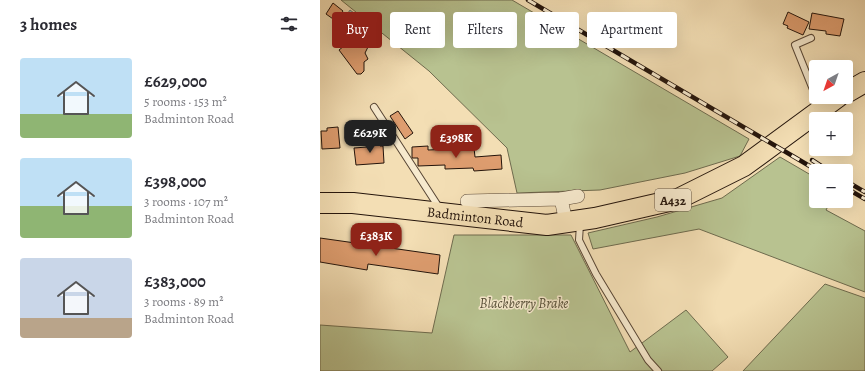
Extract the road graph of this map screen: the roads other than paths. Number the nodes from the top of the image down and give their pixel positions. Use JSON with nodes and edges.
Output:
{"nodes":[{"id":1,"x":811,"y":38,"type":"dead end"},
{"id":2,"x":865,"y":82,"type":"edge"},
{"id":3,"x":853,"y":89,"type":"edge"},
{"id":4,"x":827,"y":104,"type":"edge"},
{"id":5,"x":374,"y":107,"type":"dead end"},
{"id":6,"x":821,"y":108,"type":"junction"},
{"id":7,"x":578,"y":196,"type":"dead end"},
{"id":8,"x":561,"y":199,"type":"junction"},
{"id":9,"x":467,"y":201,"type":"dead end"},
{"id":10,"x":320,"y":203,"type":"edge"},
{"id":11,"x":443,"y":213,"type":"junction"},
{"id":12,"x":573,"y":221,"type":"junction"},
{"id":13,"x":658,"y":371,"type":"edge"}],
"edges":[{"from":1,"to":6,"type":"lane"},
{"from":2,"to":3,"type":"main road"},
{"from":4,"to":6,"type":"main road","name":"Badminton Road","number":"A432"},
{"from":5,"to":11,"type":"lane"},
{"from":6,"to":12,"type":"main road","name":"Badminton Road","number":"A432"},
{"from":7,"to":8,"type":"street"},
{"from":8,"to":9,"type":"street"},
{"from":8,"to":12,"type":"street"},
{"from":10,"to":11,"type":"main road","name":"Badminton Road","number":"A432"},
{"from":11,"to":12,"type":"main road","name":"Badminton Road","number":"A432"},
{"from":12,"to":13,"type":"lane"}]}
